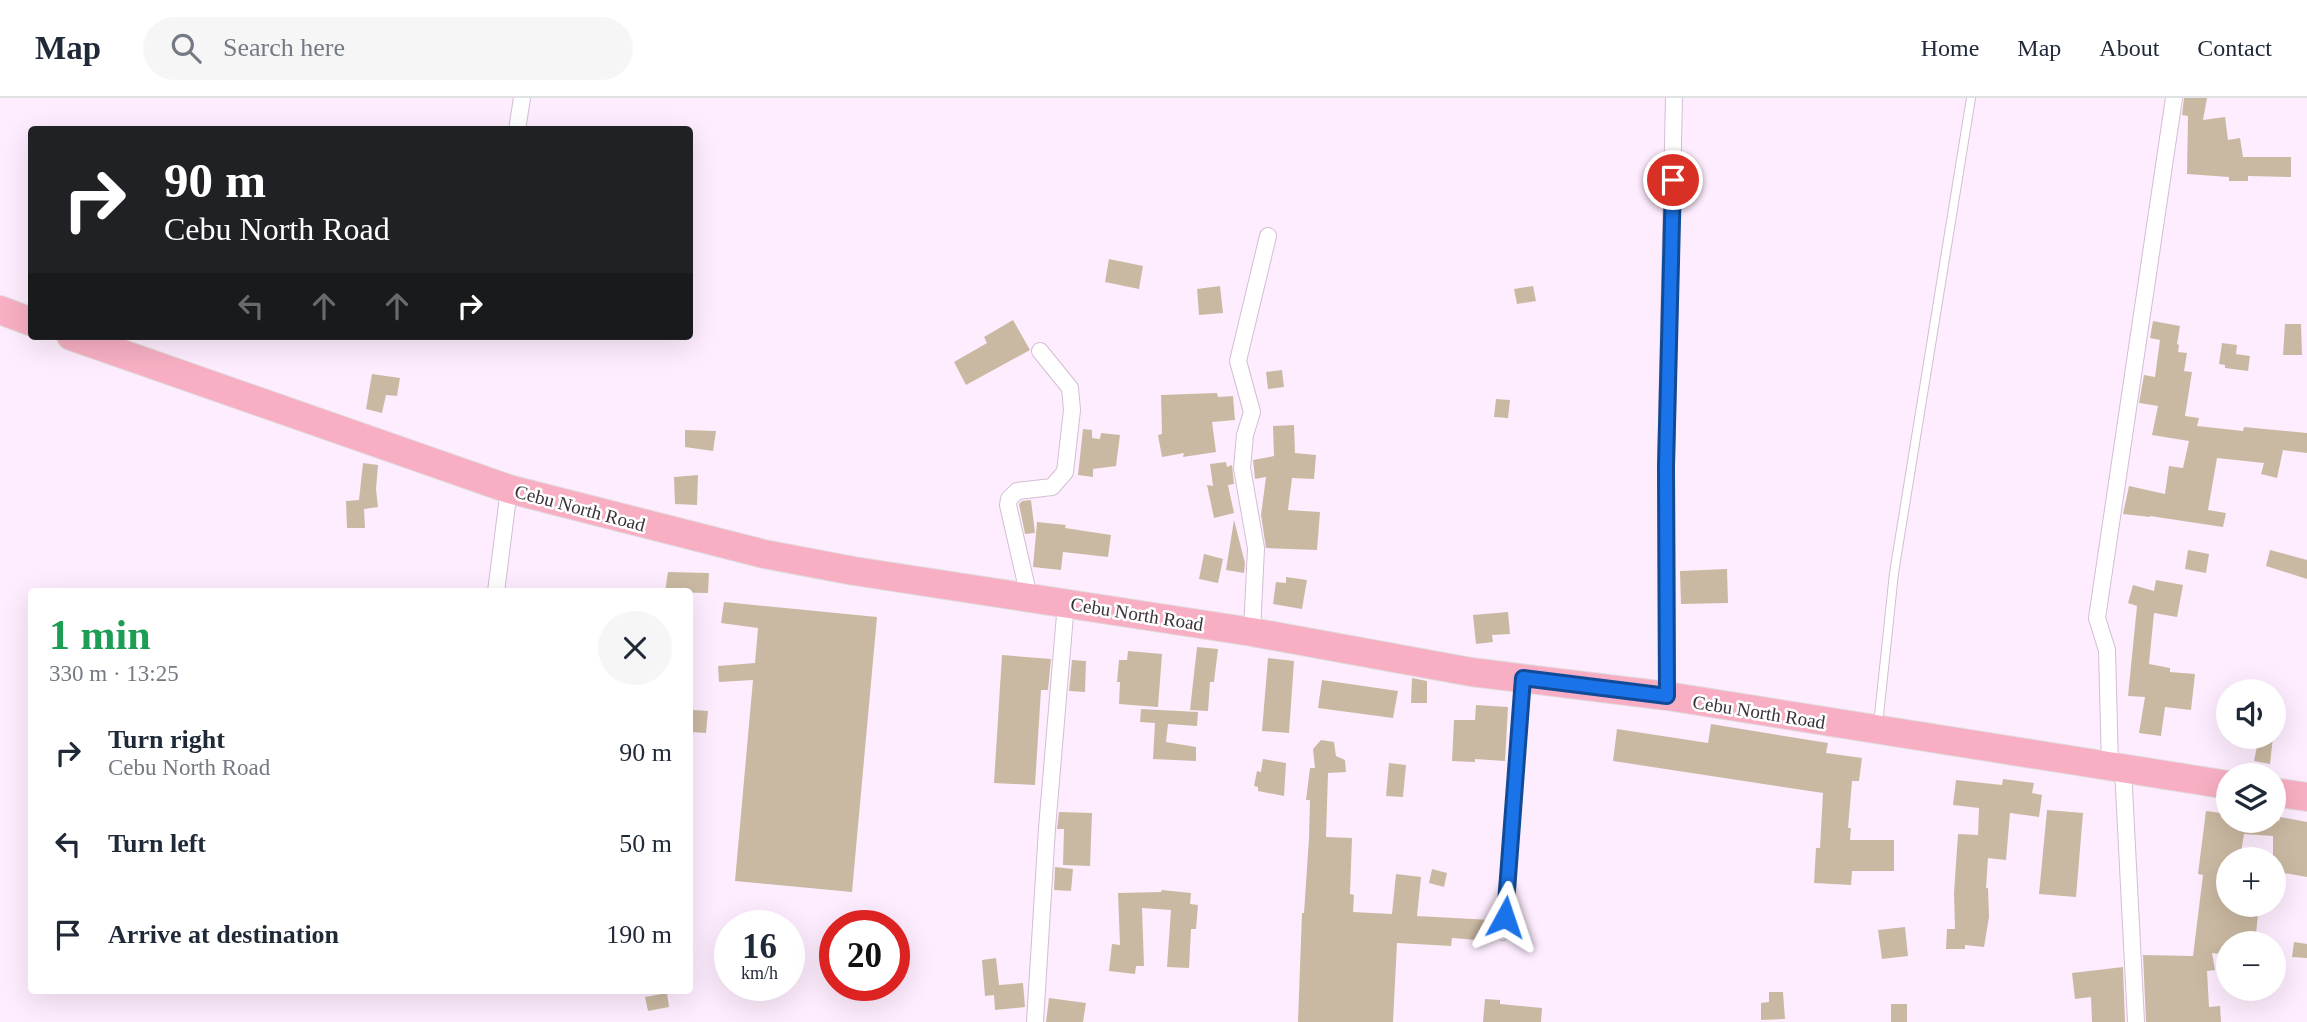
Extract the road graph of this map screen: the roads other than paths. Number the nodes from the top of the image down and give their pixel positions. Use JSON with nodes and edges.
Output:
{"nodes":[{"id":1,"x":522,"y":98,"type":"edge"},
{"id":2,"x":1674,"y":98,"type":"edge"},
{"id":3,"x":1971,"y":98,"type":"edge"},
{"id":4,"x":2174,"y":98,"type":"edge"},
{"id":5,"x":518,"y":126,"type":"edge"},
{"id":6,"x":1268,"y":236,"type":"dead end"},
{"id":7,"x":0,"y":310,"type":"edge"},
{"id":8,"x":28,"y":320,"type":"edge"},
{"id":9,"x":88,"y":340,"type":"edge"},
{"id":10,"x":1040,"y":351,"type":"dead end"},
{"id":11,"x":509,"y":489,"type":"junction"},
{"id":12,"x":497,"y":588,"type":"edge"},
{"id":13,"x":1029,"y":597,"type":"junction"},
{"id":14,"x":1066,"y":603,"type":"junction"},
{"id":15,"x":1252,"y":632,"type":"junction"},
{"id":16,"x":1523,"y":678,"type":"junction"},
{"id":17,"x":1667,"y":696,"type":"junction"},
{"id":18,"x":1877,"y":731,"type":"junction"},
{"id":19,"x":2117,"y":768,"type":"junction"},
{"id":20,"x":2216,"y":783,"type":"edge"},
{"id":21,"x":2286,"y":794,"type":"edge"},
{"id":22,"x":2307,"y":797,"type":"edge"},
{"id":23,"x":1503,"y":936,"type":"dead end"},
{"id":24,"x":1035,"y":1022,"type":"edge"},
{"id":25,"x":2136,"y":1022,"type":"edge"}],
"edges":[{"from":1,"to":5,"type":"street"},
{"from":2,"to":17,"type":"street"},
{"from":3,"to":18,"type":"lane"},
{"from":4,"to":19,"type":"street"},
{"from":6,"to":15,"type":"street"},
{"from":7,"to":8,"type":"highway"},
{"from":9,"to":11,"type":"highway","name":"Cebu North Road"},
{"from":10,"to":13,"type":"street"},
{"from":11,"to":12,"type":"street"},
{"from":11,"to":13,"type":"highway","name":"Cebu North Road"},
{"from":13,"to":14,"type":"highway","name":"Cebu North Road"},
{"from":14,"to":15,"type":"highway","name":"Cebu North Road"},
{"from":14,"to":24,"type":"street"},
{"from":15,"to":16,"type":"highway","name":"Cebu North Road"},
{"from":16,"to":17,"type":"highway","name":"Cebu North Road"},
{"from":16,"to":23,"type":"lane"},
{"from":17,"to":18,"type":"highway","name":"Cebu North Road"},
{"from":18,"to":19,"type":"highway","name":"Cebu North Road"},
{"from":19,"to":20,"type":"highway","name":"Cebu North Road"},
{"from":19,"to":25,"type":"street"},
{"from":21,"to":22,"type":"highway"}]}
